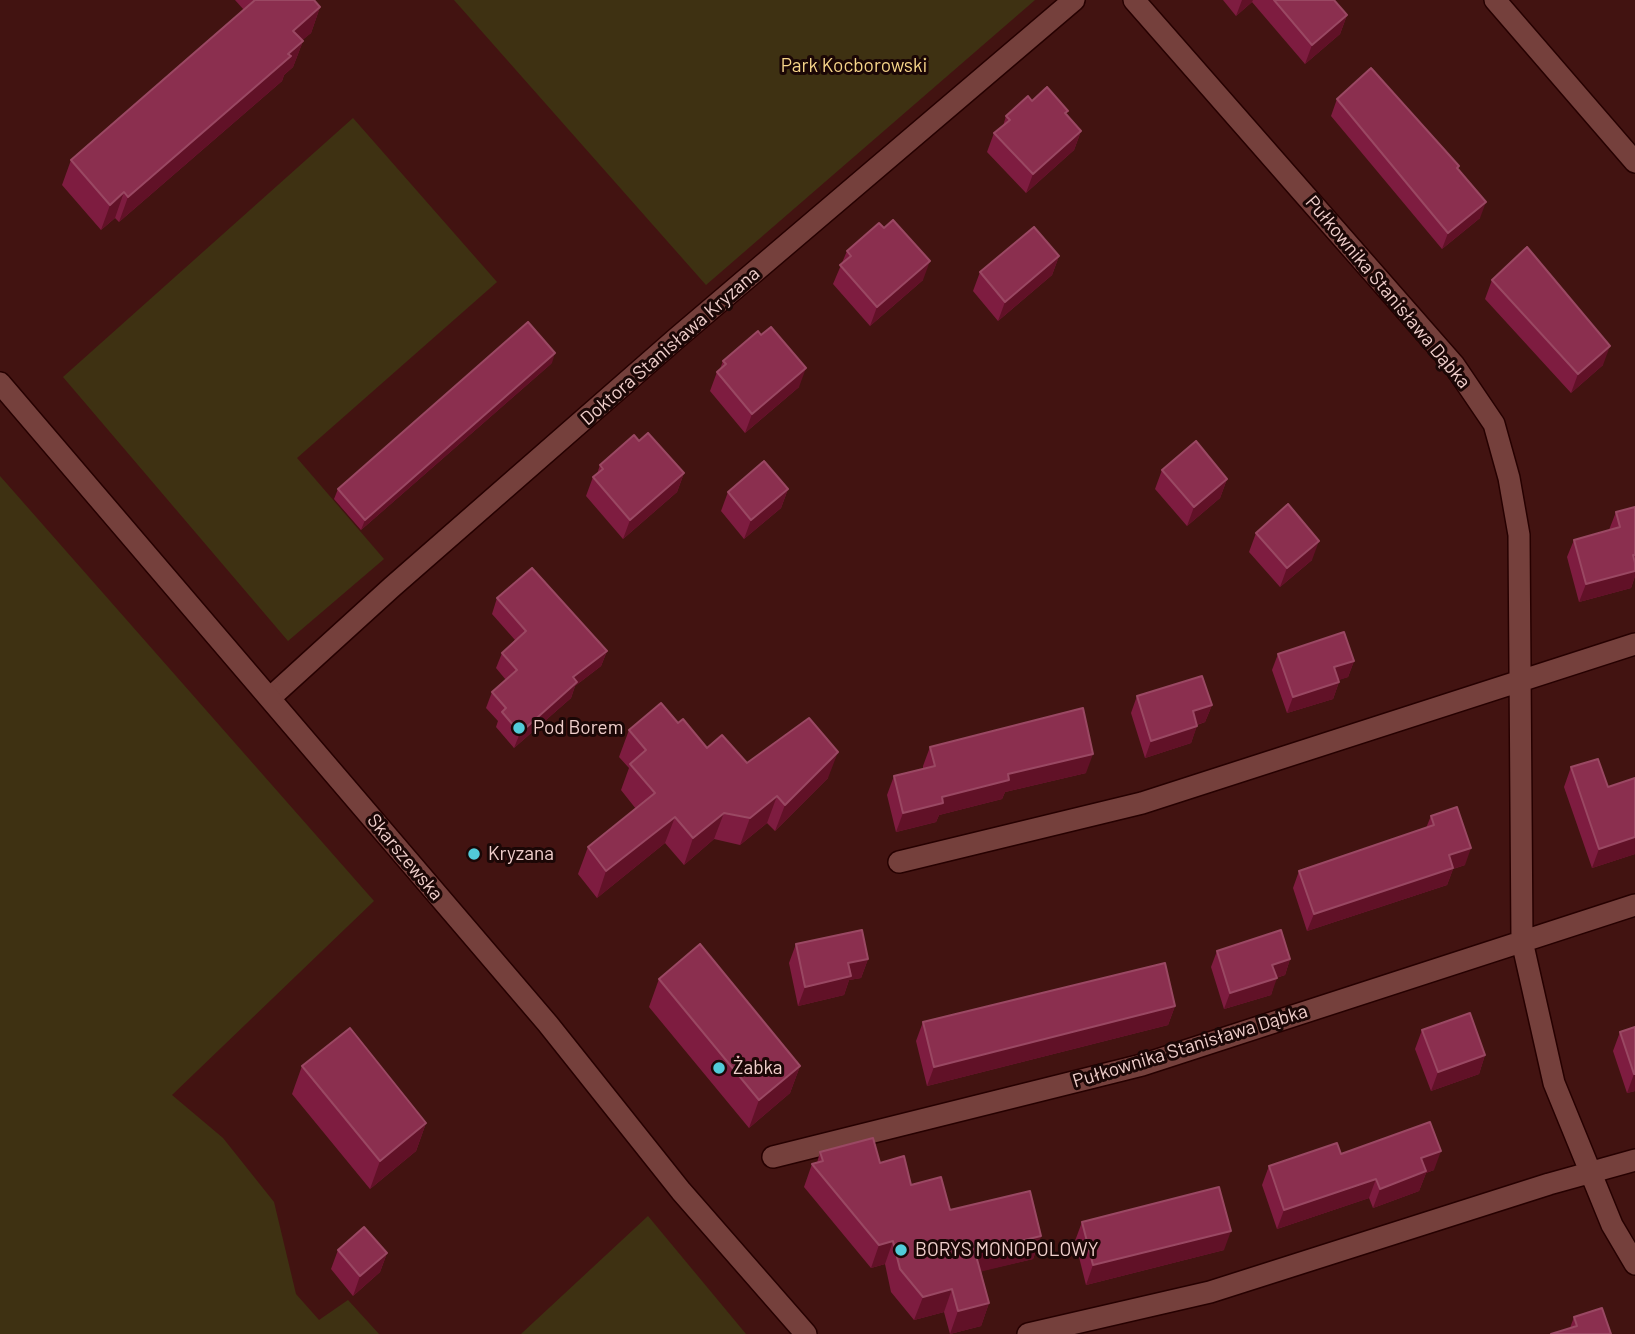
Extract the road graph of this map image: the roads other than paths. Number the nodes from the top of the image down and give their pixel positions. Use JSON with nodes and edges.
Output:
{"nodes":[{"id":1,"x":1074,"y":0,"type":"edge"},
{"id":2,"x":1134,"y":0,"type":"edge"},
{"id":3,"x":1495,"y":0,"type":"edge"},
{"id":4,"x":1635,"y":162,"type":"edge"},
{"id":5,"x":0,"y":383,"type":"edge"},
{"id":6,"x":1635,"y":644,"type":"edge"},
{"id":7,"x":1520,"y":679,"type":"junction"},
{"id":8,"x":271,"y":697,"type":"junction"},
{"id":9,"x":899,"y":862,"type":"dead end"},
{"id":10,"x":1635,"y":905,"type":"edge"},
{"id":11,"x":1522,"y":941,"type":"junction"},
{"id":12,"x":773,"y":1157,"type":"dead end"},
{"id":13,"x":1635,"y":1160,"type":"edge"},
{"id":14,"x":1589,"y":1172,"type":"junction"},
{"id":15,"x":1635,"y":1264,"type":"edge"},
{"id":16,"x":806,"y":1334,"type":"edge"},
{"id":17,"x":1028,"y":1334,"type":"edge"}],
"edges":[{"from":1,"to":8,"type":"street","name":"Doktora Stanisława Kryzana"},
{"from":2,"to":7,"type":"street","name":"Pułkownika Stanisława Dąbka"},
{"from":3,"to":4,"type":"street"},
{"from":5,"to":8,"type":"street","name":"Skarszewska"},
{"from":6,"to":7,"type":"street"},
{"from":7,"to":9,"type":"street"},
{"from":7,"to":11,"type":"street","name":"Pułkownika Stanisława Dąbka"},
{"from":8,"to":16,"type":"street","name":"Skarszewska"},
{"from":10,"to":11,"type":"street","name":"Pułkownika Stanisława Dąbka"},
{"from":11,"to":12,"type":"street","name":"Pułkownika Stanisława Dąbka"},
{"from":11,"to":14,"type":"street","name":"Pułkownika Stanisława Dąbka"},
{"from":13,"to":14,"type":"street"},
{"from":14,"to":15,"type":"street","name":"Pułkownika Stanisława Dąbka"},
{"from":14,"to":17,"type":"street"}]}
